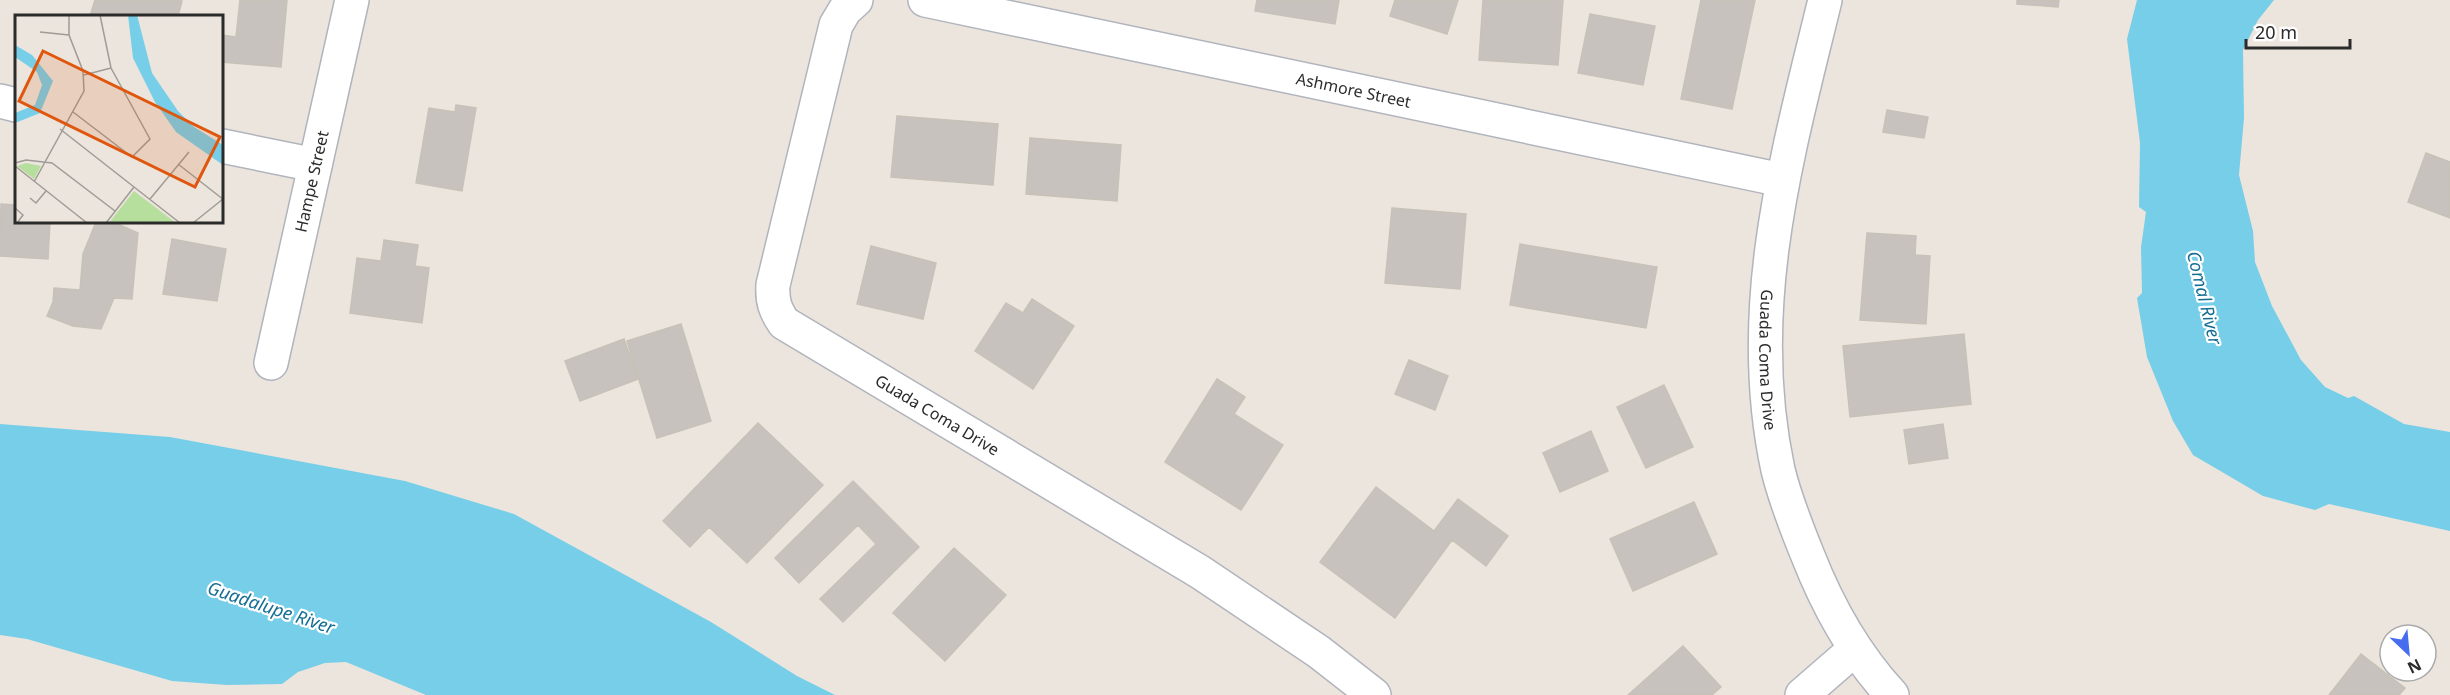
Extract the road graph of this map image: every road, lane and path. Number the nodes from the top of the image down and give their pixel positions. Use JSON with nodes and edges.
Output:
{"nodes":[{"id":1,"x":352,"y":0,"type":"edge"},
{"id":2,"x":856,"y":0,"type":"edge"},
{"id":3,"x":925,"y":0,"type":"edge"},
{"id":4,"x":1825,"y":0,"type":"edge"},
{"id":5,"x":0,"y":101,"type":"edge"},
{"id":6,"x":15,"y":105,"type":"edge"},
{"id":7,"x":224,"y":146,"type":"edge"},
{"id":8,"x":315,"y":165,"type":"junction"},
{"id":9,"x":1782,"y":180,"type":"junction"},
{"id":10,"x":271,"y":363,"type":"dead end"},
{"id":11,"x":1855,"y":649,"type":"junction"},
{"id":12,"x":1374,"y":695,"type":"edge"},
{"id":13,"x":1802,"y":695,"type":"edge"},
{"id":14,"x":1893,"y":695,"type":"edge"}],
"edges":[{"from":1,"to":8,"type":"street","name":"Hampe Street"},
{"from":2,"to":12,"type":"street","name":"Guada Coma Drive"},
{"from":3,"to":9,"type":"street","name":"Ashmore Street"},
{"from":4,"to":9,"type":"street","name":"Guada Coma Drive"},
{"from":5,"to":6,"type":"street"},
{"from":7,"to":8,"type":"street"},
{"from":8,"to":10,"type":"street","name":"Hampe Street"},
{"from":9,"to":11,"type":"street","name":"Guada Coma Drive"},
{"from":11,"to":13,"type":"street"},
{"from":11,"to":14,"type":"street","name":"Guada Coma Drive"}]}
